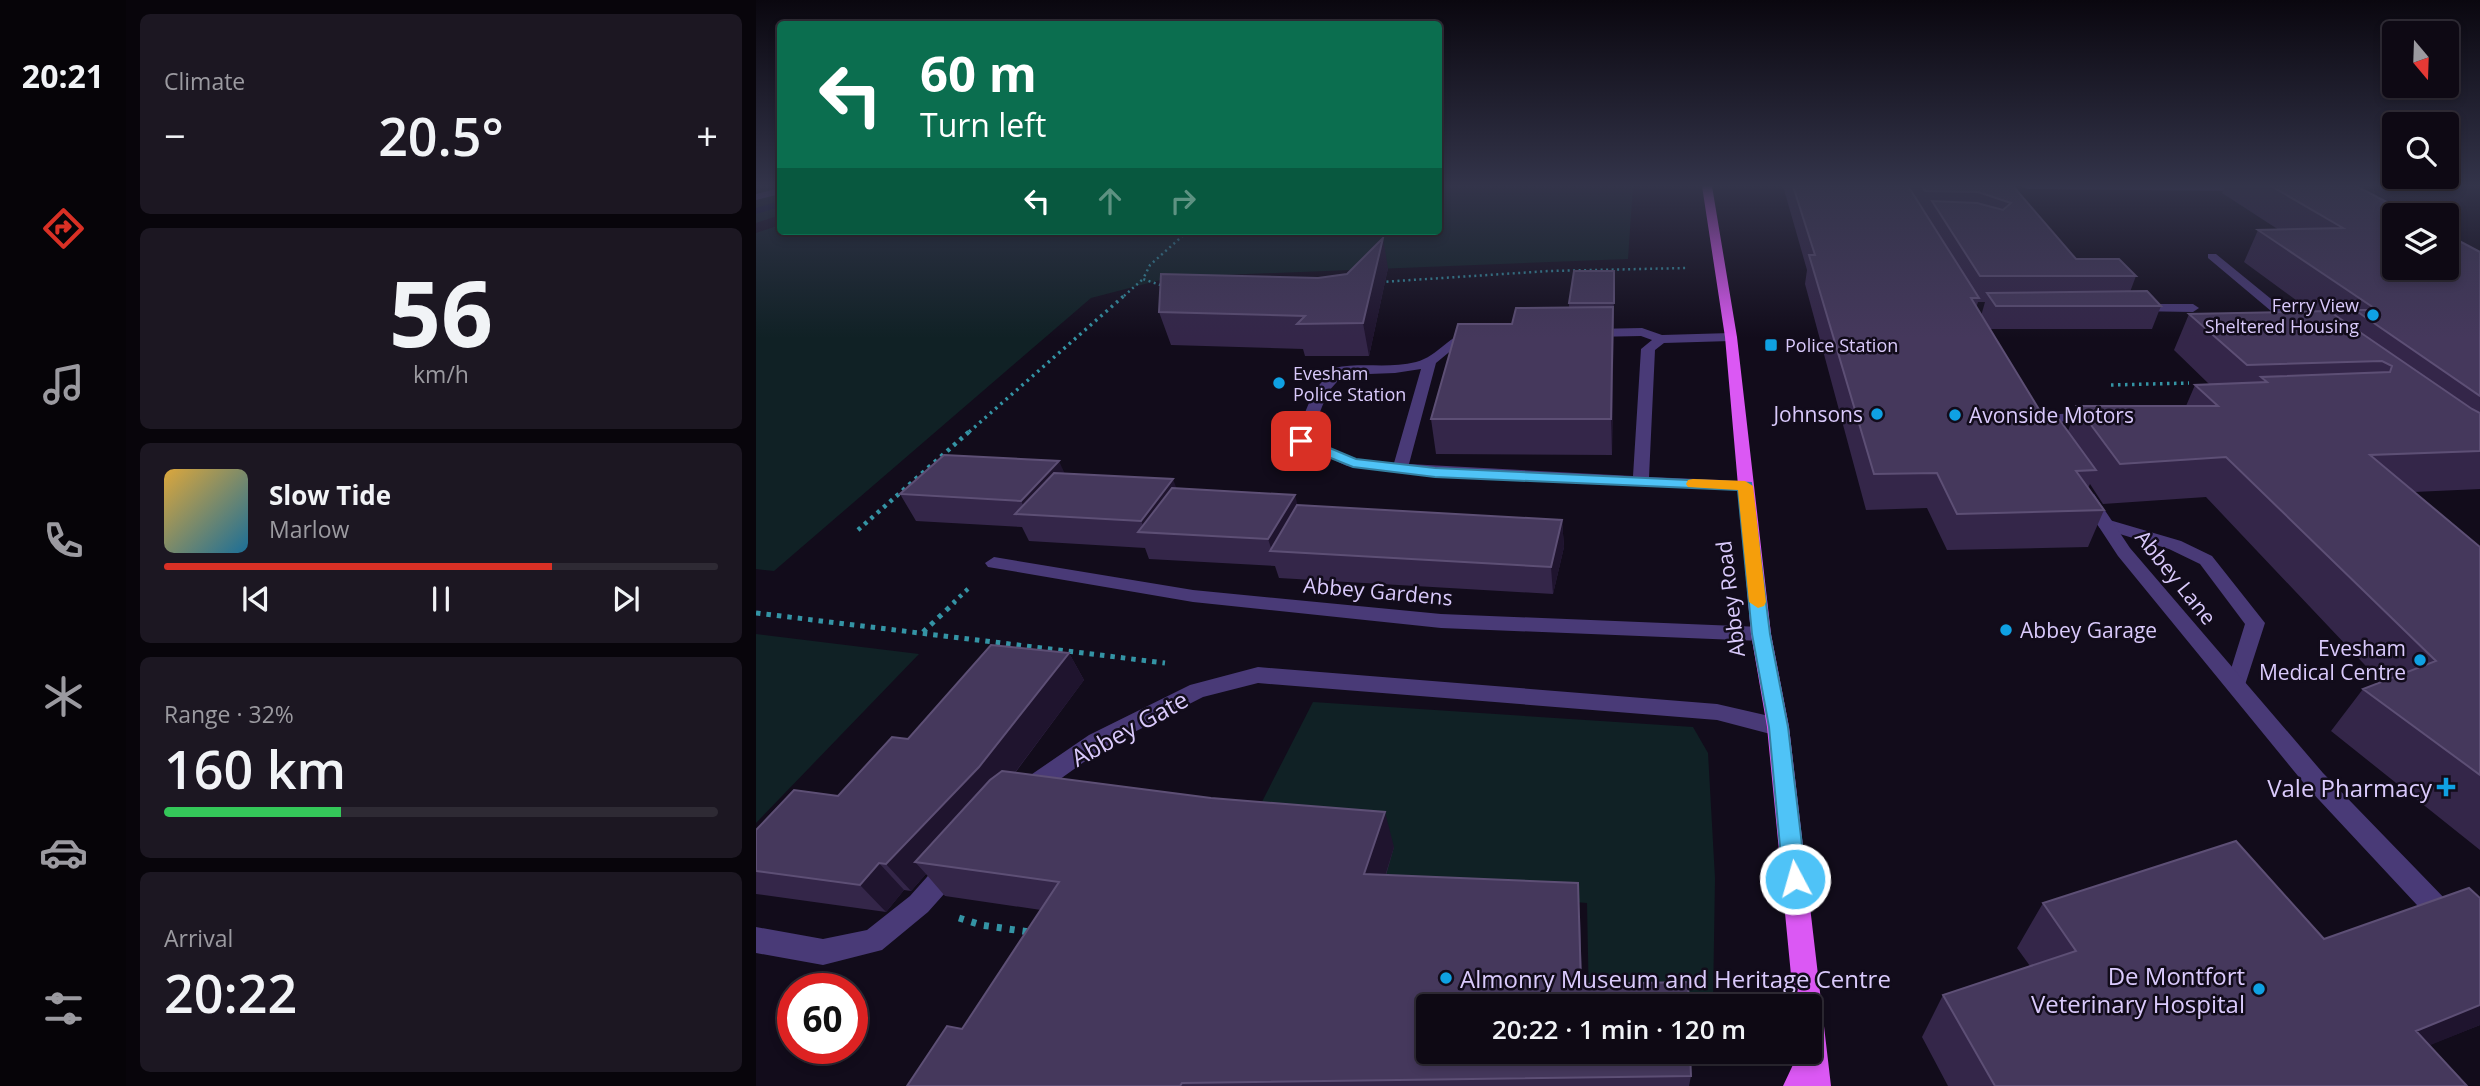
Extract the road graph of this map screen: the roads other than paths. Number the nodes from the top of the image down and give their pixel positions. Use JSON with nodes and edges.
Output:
{"nodes":[{"id":1,"x":1714,"y":237,"type":"edge"},
{"id":2,"x":2213,"y":256,"type":"dead end"},
{"id":3,"x":2127,"y":308,"type":"edge"},
{"id":4,"x":2193,"y":308,"type":"dead end"},
{"id":5,"x":1572,"y":333,"type":"edge"},
{"id":6,"x":1490,"y":334,"type":"edge"},
{"id":7,"x":1731,"y":337,"type":"junction"},
{"id":8,"x":2311,"y":337,"type":"edge"},
{"id":9,"x":1661,"y":339,"type":"junction"},
{"id":10,"x":1430,"y":362,"type":"junction"},
{"id":11,"x":2022,"y":399,"type":"edge"},
{"id":12,"x":2115,"y":413,"type":"edge"},
{"id":13,"x":2036,"y":420,"type":"junction"},
{"id":14,"x":2052,"y":443,"type":"edge"},
{"id":15,"x":1400,"y":468,"type":"junction"},
{"id":16,"x":2075,"y":478,"type":"edge"},
{"id":17,"x":1641,"y":481,"type":"junction"},
{"id":18,"x":1745,"y":486,"type":"junction"},
{"id":19,"x":2106,"y":524,"type":"junction"},
{"id":20,"x":994,"y":563,"type":"road end"},
{"id":21,"x":1761,"y":634,"type":"junction"},
{"id":22,"x":2235,"y":685,"type":"junction"},
{"id":23,"x":1778,"y":727,"type":"junction"},
{"id":24,"x":1005,"y":806,"type":"edge"},
{"id":25,"x":971,"y":845,"type":"edge"},
{"id":26,"x":756,"y":940,"type":"edge"},
{"id":27,"x":2480,"y":954,"type":"edge"},
{"id":28,"x":1807,"y":994,"type":"edge"},
{"id":29,"x":1807,"y":1064,"type":"edge"},
{"id":30,"x":1814,"y":1064,"type":"edge"},
{"id":31,"x":1797,"y":1086,"type":"edge"},
{"id":32,"x":1816,"y":1086,"type":"edge"}],
"edges":[{"from":1,"to":7,"type":"main road","name":"Abbey Road"},
{"from":2,"to":8,"type":"street"},
{"from":3,"to":4,"type":"street"},
{"from":5,"to":9,"type":"street"},
{"from":6,"to":10,"type":"street"},
{"from":7,"to":9,"type":"street"},
{"from":7,"to":18,"type":"main road","name":"Abbey Road"},
{"from":9,"to":17,"type":"street"},
{"from":10,"to":15,"type":"street"},
{"from":10,"to":15,"type":"street"},
{"from":11,"to":13,"type":"street"},
{"from":12,"to":13,"type":"street"},
{"from":13,"to":14,"type":"street"},
{"from":15,"to":17,"type":"street"},
{"from":16,"to":19,"type":"street","name":"Abbey Lane"},
{"from":17,"to":18,"type":"street"},
{"from":18,"to":21,"type":"main road","name":"Abbey Road"},
{"from":19,"to":22,"type":"street","name":"Abbey Lane"},
{"from":19,"to":22,"type":"street"},
{"from":20,"to":21,"type":"street","name":"Abbey Gardens"},
{"from":21,"to":23,"type":"main road","name":"Abbey Road"},
{"from":22,"to":27,"type":"street","name":"Abbey Lane"},
{"from":23,"to":24,"type":"street","name":"Abbey Gate"},
{"from":23,"to":28,"type":"main road","name":"Abbey Road"},
{"from":25,"to":26,"type":"street"},
{"from":29,"to":31,"type":"main road"},
{"from":30,"to":32,"type":"main road"}]}
